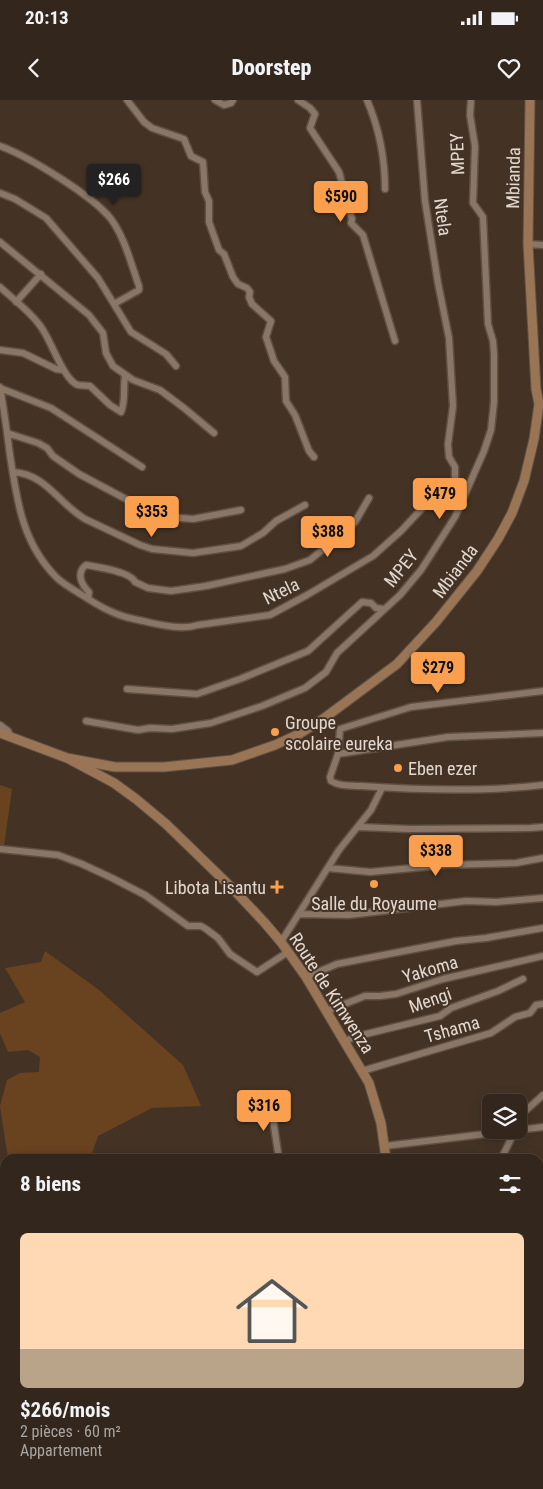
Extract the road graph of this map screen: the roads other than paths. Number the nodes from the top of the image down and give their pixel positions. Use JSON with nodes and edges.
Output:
{"nodes":[{"id":1,"x":127,"y":100,"type":"edge"},
{"id":2,"x":215,"y":100,"type":"edge"},
{"id":3,"x":232,"y":100,"type":"edge"},
{"id":4,"x":298,"y":100,"type":"edge"},
{"id":5,"x":367,"y":100,"type":"edge"},
{"id":6,"x":417,"y":100,"type":"edge"},
{"id":7,"x":471,"y":100,"type":"edge"},
{"id":8,"x":530,"y":100,"type":"edge"},
{"id":9,"x":0,"y":146,"type":"edge"},
{"id":10,"x":386,"y":189,"type":"dead end"},
{"id":11,"x":0,"y":193,"type":"edge"},
{"id":12,"x":0,"y":242,"type":"edge"},
{"id":13,"x":528,"y":244,"type":"junction"},
{"id":14,"x":543,"y":245,"type":"edge"},
{"id":15,"x":41,"y":274,"type":"junction"},
{"id":16,"x":0,"y":287,"type":"edge"},
{"id":17,"x":16,"y":302,"type":"junction"},
{"id":18,"x":114,"y":304,"type":"junction"},
{"id":19,"x":395,"y":341,"type":"dead end"},
{"id":20,"x":0,"y":350,"type":"edge"},
{"id":21,"x":176,"y":366,"type":"dead end"},
{"id":22,"x":63,"y":370,"type":"junction"},
{"id":23,"x":125,"y":376,"type":"junction"},
{"id":24,"x":0,"y":388,"type":"edge"},
{"id":25,"x":543,"y":395,"type":"edge"},
{"id":26,"x":539,"y":404,"type":"junction"},
{"id":27,"x":7,"y":433,"type":"junction"},
{"id":28,"x":214,"y":433,"type":"dead end"},
{"id":29,"x":314,"y":457,"type":"dead end"},
{"id":30,"x":142,"y":467,"type":"dead end"},
{"id":31,"x":13,"y":472,"type":"junction"},
{"id":32,"x":369,"y":498,"type":"dead end"},
{"id":33,"x":305,"y":505,"type":"dead end"},
{"id":34,"x":241,"y":510,"type":"dead end"},
{"id":35,"x":88,"y":599,"type":"junction"},
{"id":36,"x":384,"y":608,"type":"junction"},
{"id":37,"x":127,"y":689,"type":"dead end"},
{"id":38,"x":543,"y":691,"type":"edge"},
{"id":39,"x":86,"y":721,"type":"dead end"},
{"id":40,"x":0,"y":725,"type":"edge"},
{"id":41,"x":0,"y":733,"type":"edge"},
{"id":42,"x":543,"y":733,"type":"edge"},
{"id":43,"x":11,"y":737,"type":"junction"},
{"id":44,"x":338,"y":754,"type":"junction"},
{"id":45,"x":67,"y":758,"type":"junction"},
{"id":46,"x":543,"y":786,"type":"edge"},
{"id":47,"x":382,"y":788,"type":"junction"},
{"id":48,"x":543,"y":826,"type":"edge"},
{"id":49,"x":359,"y":827,"type":"junction"},
{"id":50,"x":0,"y":849,"type":"edge"},
{"id":51,"x":543,"y":858,"type":"edge"},
{"id":52,"x":328,"y":868,"type":"junction"},
{"id":53,"x":543,"y":898,"type":"edge"},
{"id":54,"x":298,"y":914,"type":"junction"},
{"id":55,"x":543,"y":928,"type":"edge"},
{"id":56,"x":281,"y":942,"type":"junction"},
{"id":57,"x":288,"y":952,"type":"junction"},
{"id":58,"x":543,"y":956,"type":"edge"},
{"id":59,"x":306,"y":977,"type":"junction"},
{"id":60,"x":523,"y":979,"type":"dead end"},
{"id":61,"x":543,"y":1004,"type":"edge"},
{"id":62,"x":327,"y":1011,"type":"junction"},
{"id":63,"x":344,"y":1041,"type":"junction"},
{"id":64,"x":362,"y":1071,"type":"junction"},
{"id":65,"x":543,"y":1095,"type":"edge"},
{"id":66,"x":273,"y":1104,"type":"dead end"},
{"id":67,"x":527,"y":1109,"type":"edge"},
{"id":68,"x":543,"y":1128,"type":"edge"},
{"id":69,"x":527,"y":1130,"type":"edge"},
{"id":70,"x":482,"y":1135,"type":"edge"},
{"id":71,"x":511,"y":1139,"type":"edge"},
{"id":72,"x":385,"y":1146,"type":"junction"},
{"id":73,"x":278,"y":1154,"type":"edge"},
{"id":74,"x":386,"y":1154,"type":"edge"},
{"id":75,"x":504,"y":1154,"type":"edge"}],
"edges":[{"from":1,"to":29,"type":"street"},
{"from":2,"to":3,"type":"street"},
{"from":4,"to":19,"type":"street"},
{"from":5,"to":10,"type":"street"},
{"from":6,"to":35,"type":"street","name":"Ntela"},
{"from":7,"to":36,"type":"street","name":"MPEY"},
{"from":8,"to":13,"type":"street","name":"Mbianda"},
{"from":9,"to":18,"type":"street"},
{"from":11,"to":18,"type":"street"},
{"from":12,"to":15,"type":"street"},
{"from":13,"to":14,"type":"street"},
{"from":13,"to":26,"type":"street","name":"Mbianda"},
{"from":15,"to":17,"type":"street"},
{"from":15,"to":23,"type":"street"},
{"from":16,"to":17,"type":"street"},
{"from":17,"to":22,"type":"street"},
{"from":18,"to":21,"type":"street"},
{"from":20,"to":22,"type":"street"},
{"from":22,"to":23,"type":"street"},
{"from":23,"to":28,"type":"street"},
{"from":24,"to":27,"type":"street","name":"Ntela"},
{"from":24,"to":30,"type":"street"},
{"from":25,"to":26,"type":"street"},
{"from":26,"to":45,"type":"street","name":"Mbianda"},
{"from":27,"to":31,"type":"street","name":"Ntela"},
{"from":27,"to":34,"type":"street"},
{"from":31,"to":33,"type":"street"},
{"from":31,"to":35,"type":"street","name":"Ntela"},
{"from":32,"to":35,"type":"street"},
{"from":36,"to":37,"type":"street"},
{"from":36,"to":39,"type":"street","name":"MPEY"},
{"from":38,"to":44,"type":"street"},
{"from":40,"to":43,"type":"street"},
{"from":41,"to":43,"type":"street"},
{"from":42,"to":44,"type":"street"},
{"from":43,"to":45,"type":"street"},
{"from":44,"to":47,"type":"street"},
{"from":45,"to":56,"type":"street","name":"Route de Kimwenza"},
{"from":46,"to":47,"type":"street"},
{"from":47,"to":49,"type":"street"},
{"from":48,"to":49,"type":"street"},
{"from":49,"to":52,"type":"street"},
{"from":50,"to":57,"type":"street"},
{"from":51,"to":52,"type":"street"},
{"from":52,"to":54,"type":"street"},
{"from":53,"to":54,"type":"street"},
{"from":54,"to":56,"type":"street"},
{"from":55,"to":59,"type":"street"},
{"from":56,"to":57,"type":"street","name":"Route de Kimwenza"},
{"from":57,"to":59,"type":"street","name":"Route de Kimwenza"},
{"from":58,"to":62,"type":"street","name":"Yakoma"},
{"from":59,"to":62,"type":"street","name":"Route de Kimwenza"},
{"from":60,"to":63,"type":"street","name":"Mengi"},
{"from":61,"to":64,"type":"street","name":"Tshama"},
{"from":62,"to":63,"type":"street","name":"Route de Kimwenza"},
{"from":63,"to":64,"type":"street","name":"Route de Kimwenza"},
{"from":64,"to":72,"type":"street","name":"Route de Kimwenza"},
{"from":65,"to":67,"type":"street"},
{"from":66,"to":73,"type":"street"},
{"from":68,"to":69,"type":"street"},
{"from":70,"to":72,"type":"street"},
{"from":71,"to":75,"type":"street"},
{"from":72,"to":74,"type":"street","name":"Route de Kimwenza"}]}
